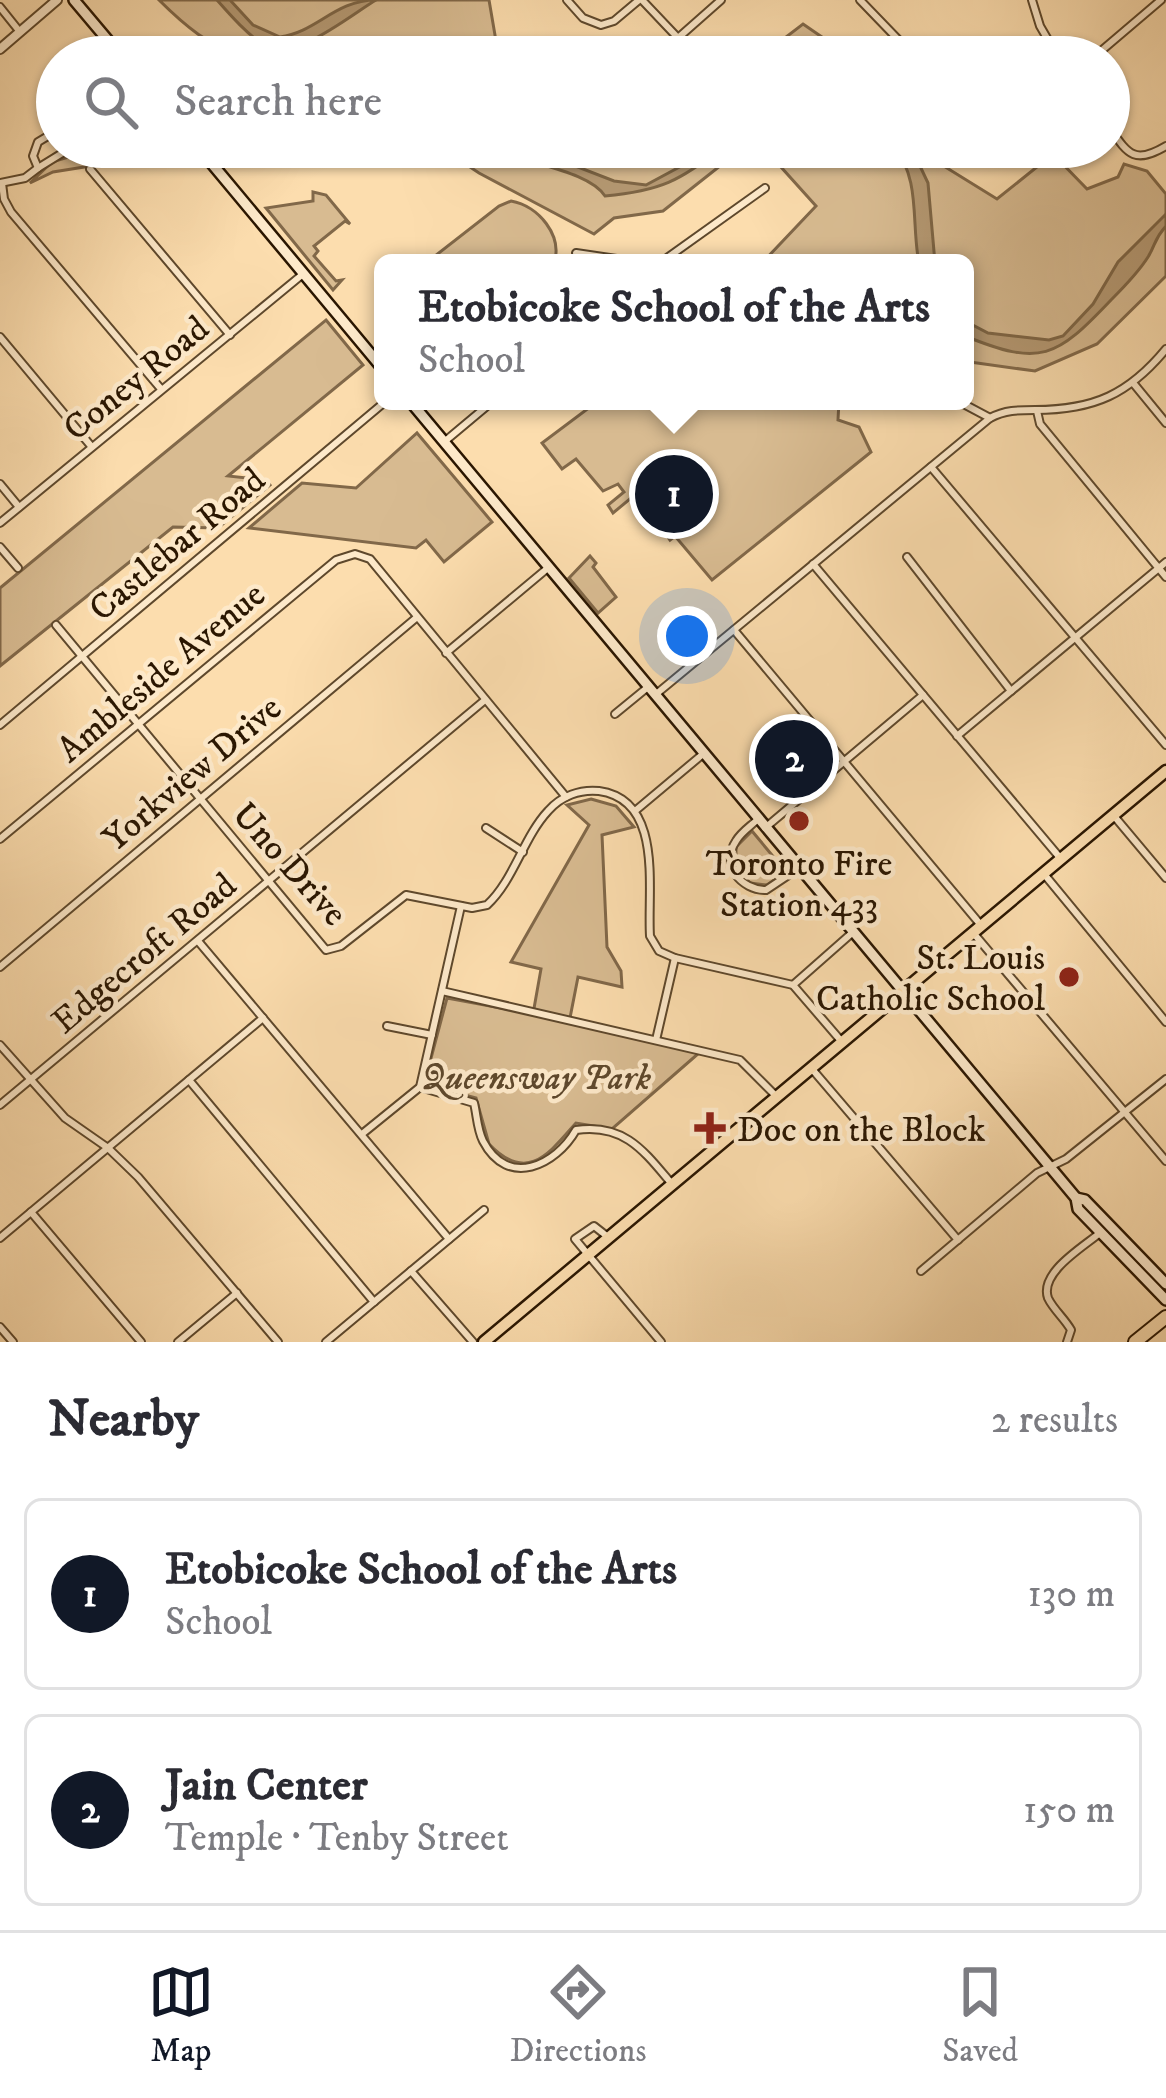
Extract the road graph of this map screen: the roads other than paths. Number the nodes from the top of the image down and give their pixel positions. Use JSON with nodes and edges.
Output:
{"nodes":[{"id":1,"x":57,"y":0,"type":"edge"},
{"id":2,"x":74,"y":0,"type":"edge"},
{"id":3,"x":567,"y":0,"type":"edge"},
{"id":4,"x":640,"y":0,"type":"edge"},
{"id":5,"x":721,"y":0,"type":"edge"},
{"id":6,"x":860,"y":0,"type":"edge"},
{"id":7,"x":1032,"y":0,"type":"edge"},
{"id":8,"x":1161,"y":0,"type":"edge"},
{"id":9,"x":0,"y":7,"type":"edge"},
{"id":10,"x":20,"y":32,"type":"junction"},
{"id":11,"x":104,"y":36,"type":"edge"},
{"id":12,"x":676,"y":36,"type":"edge"},
{"id":13,"x":680,"y":36,"type":"edge"},
{"id":14,"x":895,"y":36,"type":"edge"},
{"id":15,"x":1048,"y":36,"type":"edge"},
{"id":16,"x":1119,"y":36,"type":"edge"},
{"id":17,"x":0,"y":49,"type":"edge"},
{"id":18,"x":1166,"y":146,"type":"edge"},
{"id":19,"x":1130,"y":153,"type":"edge"},
{"id":20,"x":38,"y":168,"type":"edge"},
{"id":21,"x":216,"y":168,"type":"edge"},
{"id":22,"x":90,"y":169,"type":"dead end"},
{"id":23,"x":1,"y":183,"type":"edge"},
{"id":24,"x":765,"y":188,"type":"dead end"},
{"id":25,"x":576,"y":253,"type":"dead end"},
{"id":26,"x":583,"y":254,"type":"edge"},
{"id":27,"x":676,"y":254,"type":"edge"},
{"id":28,"x":304,"y":274,"type":"junction"},
{"id":29,"x":230,"y":335,"type":"junction"},
{"id":30,"x":0,"y":337,"type":"edge"},
{"id":31,"x":1166,"y":349,"type":"edge"},
{"id":32,"x":374,"y":358,"type":"edge"},
{"id":33,"x":1134,"y":384,"type":"junction"},
{"id":34,"x":161,"y":389,"type":"junction"},
{"id":35,"x":375,"y":410,"type":"edge"},
{"id":36,"x":417,"y":410,"type":"edge"},
{"id":37,"x":482,"y":410,"type":"edge"},
{"id":38,"x":974,"y":410,"type":"edge"},
{"id":39,"x":1037,"y":410,"type":"junction"},
{"id":40,"x":990,"y":418,"type":"junction"},
{"id":41,"x":1166,"y":423,"type":"edge"},
{"id":42,"x":444,"y":442,"type":"junction"},
{"id":43,"x":91,"y":446,"type":"junction"},
{"id":44,"x":931,"y":467,"type":"junction"},
{"id":45,"x":0,"y":484,"type":"edge"},
{"id":46,"x":19,"y":507,"type":"junction"},
{"id":47,"x":0,"y":523,"type":"edge"},
{"id":48,"x":0,"y":547,"type":"edge"},
{"id":49,"x":907,"y":557,"type":"dead end"},
{"id":50,"x":813,"y":564,"type":"junction"},
{"id":51,"x":1162,"y":565,"type":"edge"},
{"id":52,"x":549,"y":567,"type":"junction"},
{"id":53,"x":18,"y":568,"type":"dead end"},
{"id":54,"x":1166,"y":577,"type":"edge"},
{"id":55,"x":416,"y":618,"type":"junction"},
{"id":56,"x":56,"y":626,"type":"dead end"},
{"id":57,"x":734,"y":630,"type":"junction"},
{"id":58,"x":1077,"y":636,"type":"junction"},
{"id":59,"x":446,"y":653,"type":"junction"},
{"id":60,"x":81,"y":657,"type":"junction"},
{"id":61,"x":651,"y":691,"type":"junction"},
{"id":62,"x":1011,"y":691,"type":"junction"},
{"id":63,"x":923,"y":695,"type":"junction"},
{"id":64,"x":485,"y":700,"type":"junction"},
{"id":65,"x":616,"y":714,"type":"dead end"},
{"id":66,"x":0,"y":725,"type":"edge"},
{"id":67,"x":137,"y":725,"type":"junction"},
{"id":68,"x":957,"y":736,"type":"junction"},
{"id":69,"x":1166,"y":745,"type":"edge"},
{"id":70,"x":703,"y":754,"type":"junction"},
{"id":71,"x":842,"y":763,"type":"junction"},
{"id":72,"x":1166,"y":771,"type":"edge"},
{"id":73,"x":566,"y":796,"type":"junction"},
{"id":74,"x":199,"y":800,"type":"junction"},
{"id":75,"x":635,"y":811,"type":"junction"},
{"id":76,"x":1114,"y":815,"type":"junction"},
{"id":77,"x":762,"y":823,"type":"junction"},
{"id":78,"x":486,"y":828,"type":"dead end"},
{"id":79,"x":0,"y":839,"type":"edge"},
{"id":80,"x":523,"y":851,"type":"junction"},
{"id":81,"x":1061,"y":860,"type":"junction"},
{"id":82,"x":799,"y":868,"type":"junction"},
{"id":83,"x":1044,"y":874,"type":"junction"},
{"id":84,"x":1166,"y":878,"type":"edge"},
{"id":85,"x":268,"y":882,"type":"junction"},
{"id":86,"x":460,"y":906,"type":"junction"},
{"id":87,"x":978,"y":930,"type":"junction"},
{"id":88,"x":852,"y":933,"type":"junction"},
{"id":89,"x":198,"y":941,"type":"junction"},
{"id":90,"x":675,"y":958,"type":"junction"},
{"id":91,"x":0,"y":967,"type":"edge"},
{"id":92,"x":793,"y":985,"type":"junction"},
{"id":93,"x":442,"y":991,"type":"junction"},
{"id":94,"x":902,"y":992,"type":"junction"},
{"id":95,"x":263,"y":1018,"type":"junction"},
{"id":96,"x":1166,"y":1022,"type":"edge"},
{"id":97,"x":387,"y":1025,"type":"dead end"},
{"id":98,"x":432,"y":1036,"type":"junction"},
{"id":99,"x":656,"y":1040,"type":"junction"},
{"id":100,"x":842,"y":1042,"type":"junction"},
{"id":101,"x":0,"y":1045,"type":"edge"},
{"id":102,"x":812,"y":1068,"type":"junction"},
{"id":103,"x":190,"y":1079,"type":"junction"},
{"id":104,"x":1166,"y":1079,"type":"edge"},
{"id":105,"x":30,"y":1080,"type":"junction"},
{"id":106,"x":420,"y":1087,"type":"junction"},
{"id":107,"x":777,"y":1097,"type":"junction"},
{"id":108,"x":0,"y":1105,"type":"edge"},
{"id":109,"x":1126,"y":1112,"type":"junction"},
{"id":110,"x":361,"y":1135,"type":"junction"},
{"id":111,"x":108,"y":1148,"type":"junction"},
{"id":112,"x":1166,"y":1161,"type":"edge"},
{"id":113,"x":1048,"y":1167,"type":"junction"},
{"id":114,"x":674,"y":1186,"type":"junction"},
{"id":115,"x":484,"y":1210,"type":"dead end"},
{"id":116,"x":31,"y":1212,"type":"junction"},
{"id":117,"x":1104,"y":1230,"type":"junction"},
{"id":118,"x":0,"y":1238,"type":"edge"},
{"id":119,"x":449,"y":1239,"type":"junction"},
{"id":120,"x":610,"y":1239,"type":"junction"},
{"id":121,"x":958,"y":1240,"type":"junction"},
{"id":122,"x":589,"y":1256,"type":"junction"},
{"id":123,"x":921,"y":1270,"type":"dead end"},
{"id":124,"x":411,"y":1271,"type":"junction"},
{"id":125,"x":1166,"y":1283,"type":"edge"},
{"id":126,"x":237,"y":1293,"type":"junction"},
{"id":127,"x":1165,"y":1298,"type":"edge"},
{"id":128,"x":374,"y":1302,"type":"junction"},
{"id":129,"x":1166,"y":1317,"type":"edge"},
{"id":130,"x":0,"y":1327,"type":"edge"},
{"id":131,"x":13,"y":1342,"type":"edge"},
{"id":132,"x":141,"y":1342,"type":"edge"},
{"id":133,"x":178,"y":1342,"type":"edge"},
{"id":134,"x":278,"y":1342,"type":"edge"},
{"id":135,"x":326,"y":1342,"type":"edge"},
{"id":136,"x":473,"y":1342,"type":"edge"},
{"id":137,"x":484,"y":1342,"type":"edge"},
{"id":138,"x":661,"y":1342,"type":"edge"},
{"id":139,"x":1067,"y":1342,"type":"edge"},
{"id":140,"x":1135,"y":1342,"type":"edge"}],
"edges":[{"from":1,"to":10,"type":"street"},
{"from":2,"to":11,"type":"main road"},
{"from":3,"to":4,"type":"street"},
{"from":4,"to":12,"type":"street"},
{"from":5,"to":13,"type":"street"},
{"from":6,"to":14,"type":"street"},
{"from":7,"to":15,"type":"street"},
{"from":8,"to":16,"type":"street"},
{"from":9,"to":10,"type":"street"},
{"from":10,"to":17,"type":"street"},
{"from":18,"to":19,"type":"street"},
{"from":20,"to":23,"type":"street"},
{"from":21,"to":28,"type":"main road"},
{"from":22,"to":29,"type":"street"},
{"from":23,"to":34,"type":"street"},
{"from":24,"to":27,"type":"street"},
{"from":25,"to":26,"type":"street"},
{"from":28,"to":29,"type":"street","name":"Coney Road"},
{"from":28,"to":32,"type":"main road"},
{"from":29,"to":34,"type":"street","name":"Coney Road"},
{"from":30,"to":43,"type":"street"},
{"from":31,"to":33,"type":"street"},
{"from":33,"to":39,"type":"street"},
{"from":33,"to":41,"type":"street"},
{"from":34,"to":43,"type":"street","name":"Coney Road"},
{"from":35,"to":60,"type":"street","name":"Castlebar Road"},
{"from":36,"to":42,"type":"main road"},
{"from":37,"to":42,"type":"street"},
{"from":38,"to":40,"type":"street"},
{"from":39,"to":40,"type":"street"},
{"from":39,"to":51,"type":"street"},
{"from":40,"to":44,"type":"street"},
{"from":42,"to":52,"type":"main road"},
{"from":43,"to":46,"type":"street","name":"Coney Road"},
{"from":44,"to":50,"type":"street"},
{"from":44,"to":58,"type":"street"},
{"from":45,"to":46,"type":"street"},
{"from":46,"to":47,"type":"street","name":"Coney Road"},
{"from":48,"to":53,"type":"street"},
{"from":49,"to":62,"type":"street"},
{"from":50,"to":57,"type":"street"},
{"from":50,"to":63,"type":"street"},
{"from":51,"to":54,"type":"street"},
{"from":51,"to":58,"type":"street"},
{"from":52,"to":59,"type":"street"},
{"from":52,"to":61,"type":"main road"},
{"from":55,"to":59,"type":"street"},
{"from":55,"to":67,"type":"street","name":"Ambleside Avenue"},
{"from":55,"to":74,"type":"street","name":"Yorkview Drive"},
{"from":56,"to":60,"type":"street","name":"Uno Drive"},
{"from":57,"to":61,"type":"street"},
{"from":57,"to":71,"type":"street"},
{"from":58,"to":62,"type":"street"},
{"from":58,"to":69,"type":"street"},
{"from":59,"to":64,"type":"street"},
{"from":60,"to":66,"type":"street","name":"Castlebar Road"},
{"from":60,"to":67,"type":"street","name":"Uno Drive"},
{"from":61,"to":65,"type":"street"},
{"from":61,"to":70,"type":"main road"},
{"from":62,"to":68,"type":"street"},
{"from":63,"to":68,"type":"street"},
{"from":63,"to":71,"type":"street"},
{"from":64,"to":73,"type":"street"},
{"from":64,"to":85,"type":"street","name":"Edgecroft Road"},
{"from":67,"to":74,"type":"street","name":"Uno Drive"},
{"from":67,"to":79,"type":"street","name":"Ambleside Avenue"},
{"from":68,"to":81,"type":"street"},
{"from":70,"to":75,"type":"street"},
{"from":70,"to":77,"type":"main road"},
{"from":71,"to":77,"type":"street"},
{"from":71,"to":87,"type":"street"},
{"from":72,"to":76,"type":"main road"},
{"from":73,"to":75,"type":"street"},
{"from":73,"to":80,"type":"street"},
{"from":74,"to":85,"type":"street","name":"Uno Drive"},
{"from":74,"to":91,"type":"street","name":"Yorkview Drive"},
{"from":75,"to":90,"type":"street"},
{"from":76,"to":81,"type":"main road"},
{"from":76,"to":84,"type":"street"},
{"from":77,"to":82,"type":"main road"},
{"from":77,"to":82,"type":"street"},
{"from":78,"to":80,"type":"street"},
{"from":80,"to":86,"type":"street"},
{"from":81,"to":83,"type":"main road"},
{"from":82,"to":88,"type":"main road"},
{"from":83,"to":87,"type":"main road"},
{"from":83,"to":96,"type":"street"},
{"from":85,"to":86,"type":"street","name":"Uno Drive"},
{"from":85,"to":89,"type":"street","name":"Edgecroft Road"},
{"from":86,"to":93,"type":"street"},
{"from":87,"to":94,"type":"main road"},
{"from":87,"to":109,"type":"street"},
{"from":88,"to":92,"type":"street"},
{"from":88,"to":94,"type":"main road"},
{"from":89,"to":95,"type":"street"},
{"from":89,"to":105,"type":"street","name":"Edgecroft Road"},
{"from":90,"to":92,"type":"street"},
{"from":90,"to":99,"type":"street"},
{"from":92,"to":100,"type":"street"},
{"from":93,"to":98,"type":"street"},
{"from":93,"to":99,"type":"street"},
{"from":94,"to":100,"type":"main road"},
{"from":94,"to":113,"type":"main road"},
{"from":95,"to":103,"type":"street"},
{"from":95,"to":110,"type":"street"},
{"from":97,"to":98,"type":"street"},
{"from":98,"to":106,"type":"street"},
{"from":99,"to":107,"type":"street"},
{"from":100,"to":102,"type":"main road"},
{"from":101,"to":105,"type":"street"},
{"from":102,"to":107,"type":"main road"},
{"from":102,"to":121,"type":"street"},
{"from":103,"to":111,"type":"street"},
{"from":103,"to":128,"type":"street"},
{"from":104,"to":109,"type":"street"},
{"from":105,"to":108,"type":"street","name":"Edgecroft Road"},
{"from":105,"to":111,"type":"street"},
{"from":106,"to":110,"type":"street"},
{"from":106,"to":114,"type":"street"},
{"from":107,"to":114,"type":"main road"},
{"from":109,"to":112,"type":"street"},
{"from":109,"to":113,"type":"street"},
{"from":110,"to":119,"type":"street"},
{"from":111,"to":116,"type":"street"},
{"from":111,"to":126,"type":"street"},
{"from":113,"to":117,"type":"main road"},
{"from":113,"to":121,"type":"street"},
{"from":114,"to":120,"type":"main road"},
{"from":115,"to":119,"type":"street"},
{"from":116,"to":118,"type":"street"},
{"from":116,"to":132,"type":"street"},
{"from":117,"to":125,"type":"main road"},
{"from":117,"to":127,"type":"main road"},
{"from":117,"to":139,"type":"street"},
{"from":119,"to":124,"type":"street"},
{"from":120,"to":122,"type":"main road"},
{"from":120,"to":122,"type":"street"},
{"from":121,"to":123,"type":"street"},
{"from":122,"to":137,"type":"main road"},
{"from":122,"to":138,"type":"street"},
{"from":124,"to":128,"type":"street"},
{"from":124,"to":136,"type":"street"},
{"from":126,"to":133,"type":"street"},
{"from":126,"to":134,"type":"street"},
{"from":128,"to":135,"type":"street"},
{"from":129,"to":140,"type":"highway"},
{"from":130,"to":131,"type":"street"}]}
